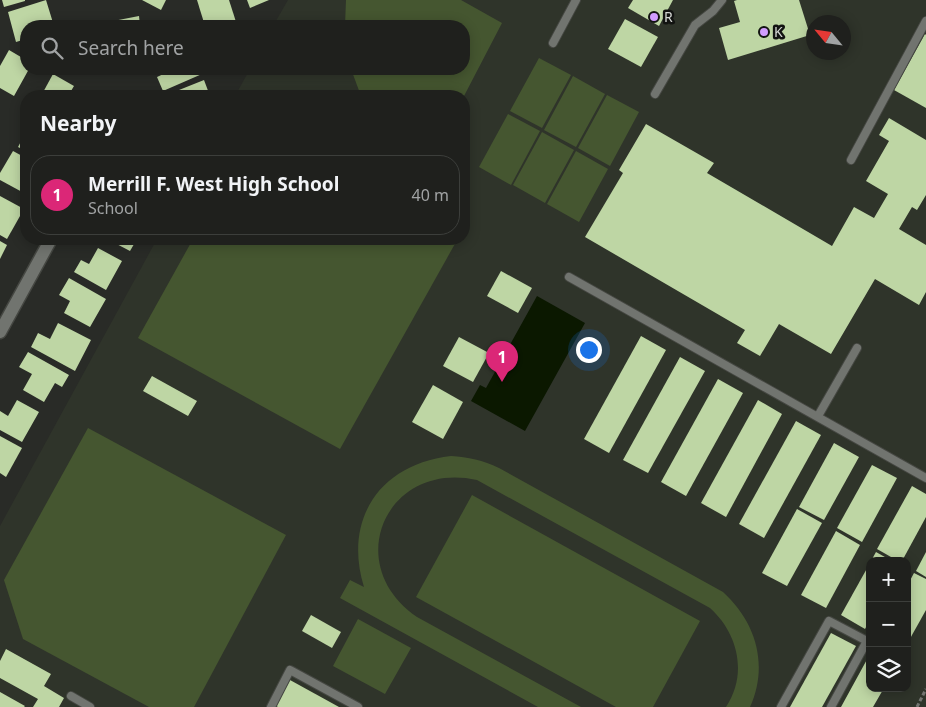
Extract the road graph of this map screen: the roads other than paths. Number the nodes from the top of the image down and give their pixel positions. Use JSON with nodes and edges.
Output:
{"nodes":[{"id":1,"x":576,"y":0,"type":"edge"},
{"id":2,"x":722,"y":0,"type":"edge"},
{"id":3,"x":926,"y":21,"type":"edge"},
{"id":4,"x":552,"y":43,"type":"dead end"},
{"id":5,"x":655,"y":94,"type":"dead end"},
{"id":6,"x":851,"y":160,"type":"dead end"},
{"id":7,"x":48,"y":245,"type":"edge"},
{"id":8,"x":569,"y":277,"type":"dead end"},
{"id":9,"x":0,"y":332,"type":"edge"},
{"id":10,"x":857,"y":348,"type":"dead end"},
{"id":11,"x":818,"y":416,"type":"junction"},
{"id":12,"x":926,"y":478,"type":"edge"},
{"id":13,"x":71,"y":696,"type":"dead end"},
{"id":14,"x":90,"y":707,"type":"edge"},
{"id":15,"x":271,"y":707,"type":"edge"},
{"id":16,"x":358,"y":707,"type":"edge"},
{"id":17,"x":781,"y":707,"type":"edge"},
{"id":18,"x":831,"y":707,"type":"edge"}],
"edges":[{"from":1,"to":4,"type":"lane"},
{"from":2,"to":5,"type":"lane"},
{"from":3,"to":6,"type":"lane"},
{"from":7,"to":9,"type":"street"},
{"from":8,"to":11,"type":"lane"},
{"from":10,"to":11,"type":"lane"},
{"from":11,"to":12,"type":"lane"},
{"from":13,"to":14,"type":"lane"},
{"from":15,"to":16,"type":"lane"},
{"from":17,"to":18,"type":"lane"}]}
